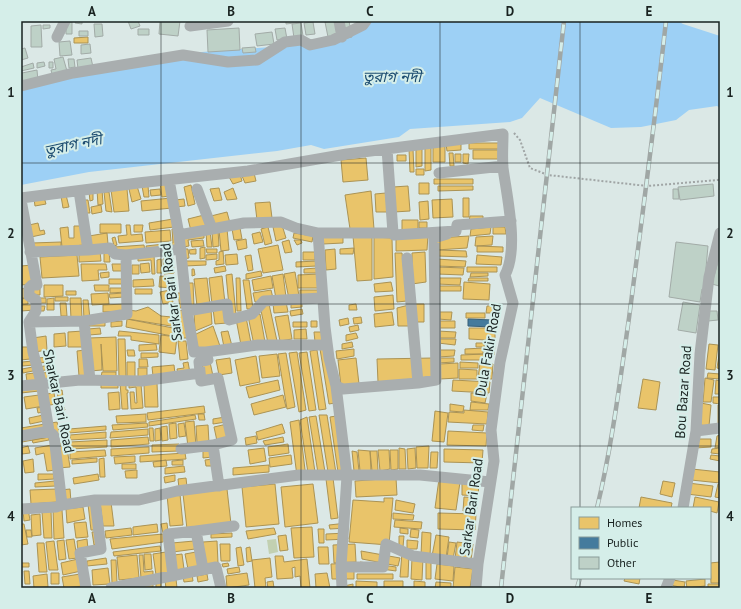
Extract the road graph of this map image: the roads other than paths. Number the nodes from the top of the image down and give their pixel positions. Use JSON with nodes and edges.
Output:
{"nodes":[{"id":1,"x":65,"y":21,"type":"edge"},
{"id":2,"x":228,"y":21,"type":"edge"},
{"id":3,"x":339,"y":21,"type":"edge"},
{"id":4,"x":366,"y":21,"type":"edge"},
{"id":5,"x":190,"y":26,"type":"dead end"},
{"id":6,"x":342,"y":36,"type":"junction"},
{"id":7,"x":57,"y":37,"type":"dead end"},
{"id":8,"x":21,"y":86,"type":"edge"},
{"id":9,"x":386,"y":149,"type":"junction"},
{"id":10,"x":503,"y":166,"type":"junction"},
{"id":11,"x":439,"y":173,"type":"dead end"},
{"id":12,"x":169,"y":180,"type":"junction"},
{"id":13,"x":197,"y":189,"type":"dead end"},
{"id":14,"x":79,"y":191,"type":"junction"},
{"id":15,"x":21,"y":199,"type":"edge"},
{"id":16,"x":511,"y":221,"type":"junction"},
{"id":17,"x":212,"y":229,"type":"junction"},
{"id":18,"x":456,"y":231,"type":"junction"},
{"id":19,"x":318,"y":233,"type":"junction"},
{"id":20,"x":392,"y":233,"type":"junction"},
{"id":21,"x":720,"y":233,"type":"edge"},
{"id":22,"x":179,"y":235,"type":"junction"},
{"id":23,"x":181,"y":249,"type":"junction"},
{"id":24,"x":88,"y":250,"type":"junction"},
{"id":25,"x":30,"y":252,"type":"junction"},
{"id":26,"x":126,"y":255,"type":"junction"},
{"id":27,"x":408,"y":258,"type":"dead end"},
{"id":28,"x":322,"y":298,"type":"junction"},
{"id":29,"x":187,"y":311,"type":"junction"},
{"id":30,"x":84,"y":320,"type":"junction"},
{"id":31,"x":27,"y":326,"type":"edge"},
{"id":32,"x":327,"y":346,"type":"junction"},
{"id":33,"x":206,"y":352,"type":"junction"},
{"id":34,"x":200,"y":373,"type":"junction"},
{"id":35,"x":90,"y":380,"type":"junction"},
{"id":36,"x":41,"y":382,"type":"junction"},
{"id":37,"x":418,"y":383,"type":"junction"},
{"id":38,"x":21,"y":386,"type":"edge"},
{"id":39,"x":336,"y":386,"type":"junction"},
{"id":40,"x":720,"y":428,"type":"edge"},
{"id":41,"x":490,"y":430,"type":"joint"},
{"id":42,"x":49,"y":431,"type":"junction"},
{"id":43,"x":696,"y":431,"type":"junction"},
{"id":44,"x":21,"y":436,"type":"edge"},
{"id":45,"x":213,"y":445,"type":"junction"},
{"id":46,"x":181,"y":449,"type":"dead end"},
{"id":47,"x":347,"y":476,"type":"junction"},
{"id":48,"x":490,"y":482,"type":"junction"},
{"id":49,"x":219,"y":486,"type":"junction"},
{"id":50,"x":95,"y":500,"type":"junction"},
{"id":51,"x":62,"y":505,"type":"junction"},
{"id":52,"x":683,"y":507,"type":"edge"},
{"id":53,"x":21,"y":509,"type":"edge"},
{"id":54,"x":234,"y":526,"type":"dead end"},
{"id":55,"x":196,"y":531,"type":"junction"},
{"id":56,"x":478,"y":564,"type":"junction"},
{"id":57,"x":340,"y":567,"type":"junction"},
{"id":58,"x":203,"y":570,"type":"junction"},
{"id":59,"x":173,"y":576,"type":"junction"},
{"id":60,"x":86,"y":588,"type":"edge"},
{"id":61,"x":111,"y":588,"type":"edge"},
{"id":62,"x":114,"y":588,"type":"edge"},
{"id":63,"x":222,"y":588,"type":"edge"},
{"id":64,"x":342,"y":588,"type":"edge"},
{"id":65,"x":476,"y":588,"type":"edge"}],
"edges":[{"from":1,"to":7,"type":"street"},
{"from":2,"to":5,"type":"street"},
{"from":3,"to":6,"type":"street"},
{"from":4,"to":6,"type":"street"},
{"from":6,"to":8,"type":"street"},
{"from":9,"to":10,"type":"street","name":"Dula Fakir Road"},
{"from":9,"to":12,"type":"street"},
{"from":9,"to":20,"type":"street"},
{"from":10,"to":11,"type":"street"},
{"from":10,"to":16,"type":"street","name":"Dula Fakir Road"},
{"from":12,"to":14,"type":"street"},
{"from":12,"to":22,"type":"street"},
{"from":13,"to":17,"type":"street"},
{"from":14,"to":15,"type":"street"},
{"from":14,"to":24,"type":"street"},
{"from":15,"to":25,"type":"street","name":"Sharkar Bari Road"},
{"from":16,"to":18,"type":"street"},
{"from":16,"to":41,"type":"street","name":"Dula Fakir Road"},
{"from":17,"to":19,"type":"street","name":"Sarkar Bari Road"},
{"from":17,"to":22,"type":"street","name":"Sarkar Bari Road"},
{"from":18,"to":20,"type":"street","name":"Sarkar Bari Road"},
{"from":18,"to":37,"type":"street"},
{"from":19,"to":20,"type":"street","name":"Sarkar Bari Road"},
{"from":19,"to":28,"type":"street"},
{"from":21,"to":43,"type":"street","name":"Bou Bazar Road"},
{"from":22,"to":23,"type":"street","name":"Sarkar Bari Road"},
{"from":23,"to":26,"type":"street"},
{"from":23,"to":29,"type":"street","name":"Sarkar Bari Road"},
{"from":24,"to":25,"type":"street"},
{"from":24,"to":26,"type":"street"},
{"from":25,"to":31,"type":"street","name":"Sharkar Bari Road"},
{"from":26,"to":30,"type":"street"},
{"from":27,"to":37,"type":"street"},
{"from":28,"to":29,"type":"street"},
{"from":28,"to":32,"type":"street"},
{"from":29,"to":33,"type":"street","name":"Sarkar Bari Road"},
{"from":30,"to":31,"type":"street"},
{"from":30,"to":35,"type":"street"},
{"from":31,"to":36,"type":"street","name":"Sharkar Bari Road"},
{"from":32,"to":33,"type":"street"},
{"from":32,"to":39,"type":"street"},
{"from":33,"to":34,"type":"street"},
{"from":34,"to":35,"type":"street"},
{"from":34,"to":45,"type":"street"},
{"from":35,"to":36,"type":"street"},
{"from":36,"to":38,"type":"street"},
{"from":36,"to":42,"type":"street","name":"Sharkar Bari Road"},
{"from":37,"to":39,"type":"street"},
{"from":39,"to":47,"type":"street"},
{"from":40,"to":43,"type":"street"},
{"from":41,"to":48,"type":"street","name":"Sarkar Bari Road"},
{"from":42,"to":44,"type":"street"},
{"from":42,"to":51,"type":"street","name":"Sharkar Bari Road"},
{"from":43,"to":52,"type":"street","name":"Bou Bazar Road"},
{"from":45,"to":46,"type":"street"},
{"from":45,"to":49,"type":"street"},
{"from":47,"to":48,"type":"street"},
{"from":47,"to":49,"type":"street"},
{"from":47,"to":57,"type":"street"},
{"from":48,"to":56,"type":"street","name":"Sarkar Bari Road"},
{"from":49,"to":50,"type":"street"},
{"from":50,"to":51,"type":"street"},
{"from":50,"to":60,"type":"street"},
{"from":51,"to":53,"type":"street"},
{"from":54,"to":55,"type":"street"},
{"from":55,"to":58,"type":"street"},
{"from":55,"to":59,"type":"street"},
{"from":56,"to":57,"type":"street"},
{"from":56,"to":65,"type":"street","name":"Sarkar Bari Road"},
{"from":57,"to":64,"type":"street"},
{"from":58,"to":59,"type":"street"},
{"from":58,"to":63,"type":"street"},
{"from":59,"to":62,"type":"street"},
{"from":61,"to":62,"type":"street"}]}
